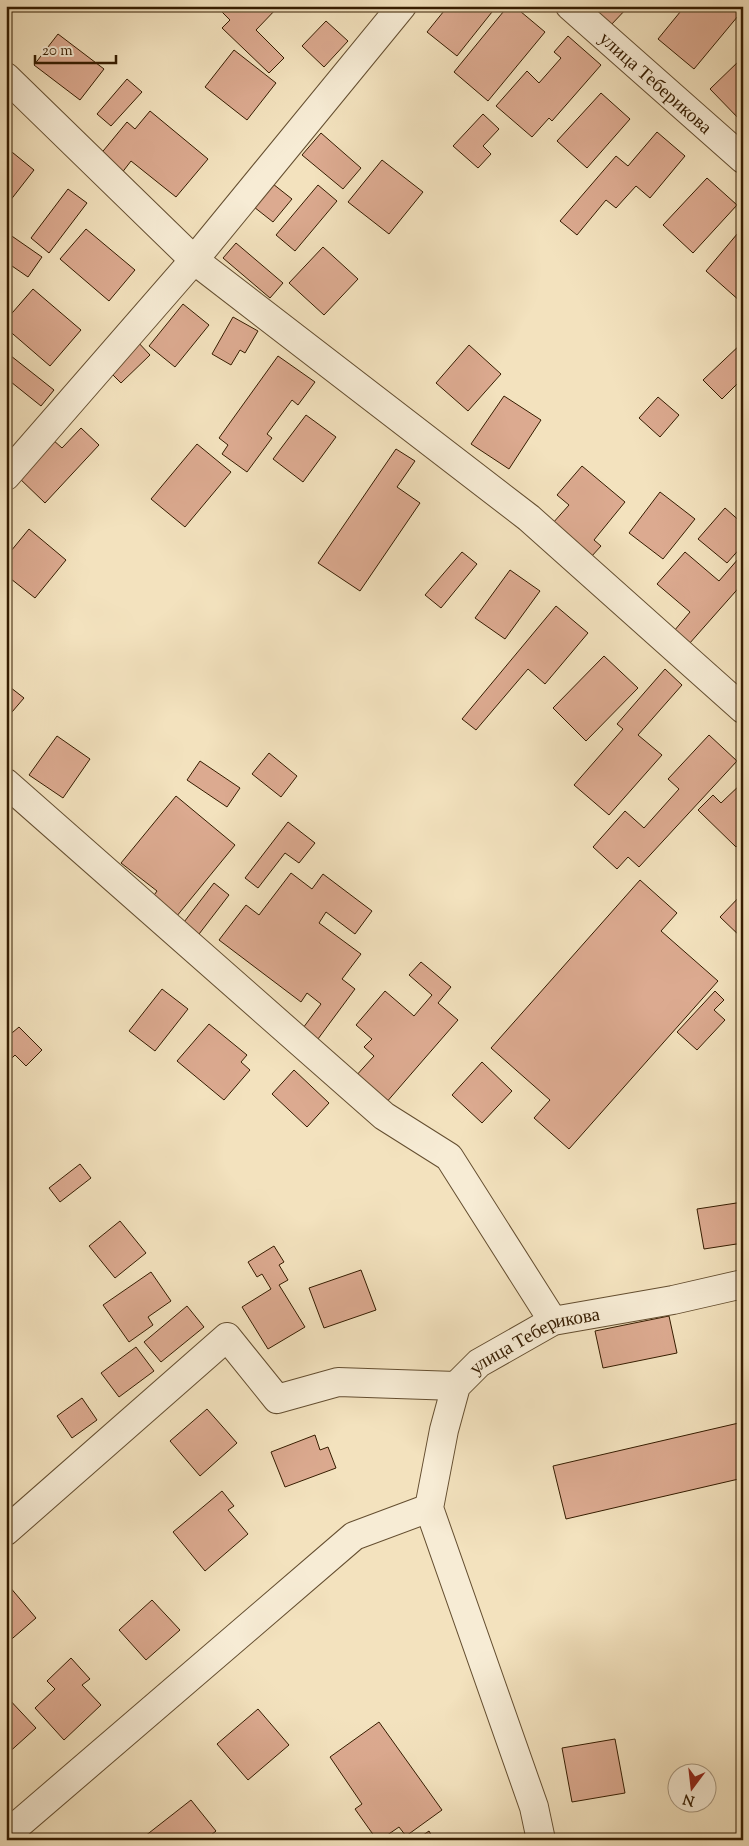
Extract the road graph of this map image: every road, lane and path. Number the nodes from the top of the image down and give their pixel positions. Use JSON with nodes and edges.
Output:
{"nodes":[{"id":1,"x":402,"y":6,"type":"edge"},
{"id":2,"x":570,"y":6,"type":"edge"},
{"id":3,"x":6,"y":77,"type":"edge"},
{"id":4,"x":743,"y":159,"type":"edge"},
{"id":5,"x":194,"y":260,"type":"junction"},
{"id":6,"x":6,"y":476,"type":"edge"},
{"id":7,"x":743,"y":709,"type":"edge"},
{"id":8,"x":6,"y":783,"type":"edge"},
{"id":9,"x":743,"y":1284,"type":"edge"},
{"id":10,"x":552,"y":1321,"type":"junction"},
{"id":11,"x":456,"y":1386,"type":"junction"},
{"id":12,"x":429,"y":1508,"type":"junction"},
{"id":13,"x":6,"y":1531,"type":"edge"},
{"id":14,"x":6,"y":1835,"type":"edge"},
{"id":15,"x":541,"y":1840,"type":"edge"}],
"edges":[{"from":1,"to":5,"type":"street"},
{"from":2,"to":4,"type":"street","name":"улица Теберикова"},
{"from":3,"to":5,"type":"street"},
{"from":5,"to":6,"type":"street"},
{"from":5,"to":7,"type":"street"},
{"from":8,"to":10,"type":"street"},
{"from":9,"to":10,"type":"street","name":"улица Теберикова"},
{"from":10,"to":11,"type":"street","name":"улица Теберикова"},
{"from":11,"to":12,"type":"street","name":"улица Теберикова"},
{"from":11,"to":13,"type":"street"},
{"from":12,"to":14,"type":"street"},
{"from":12,"to":15,"type":"street"}]}
